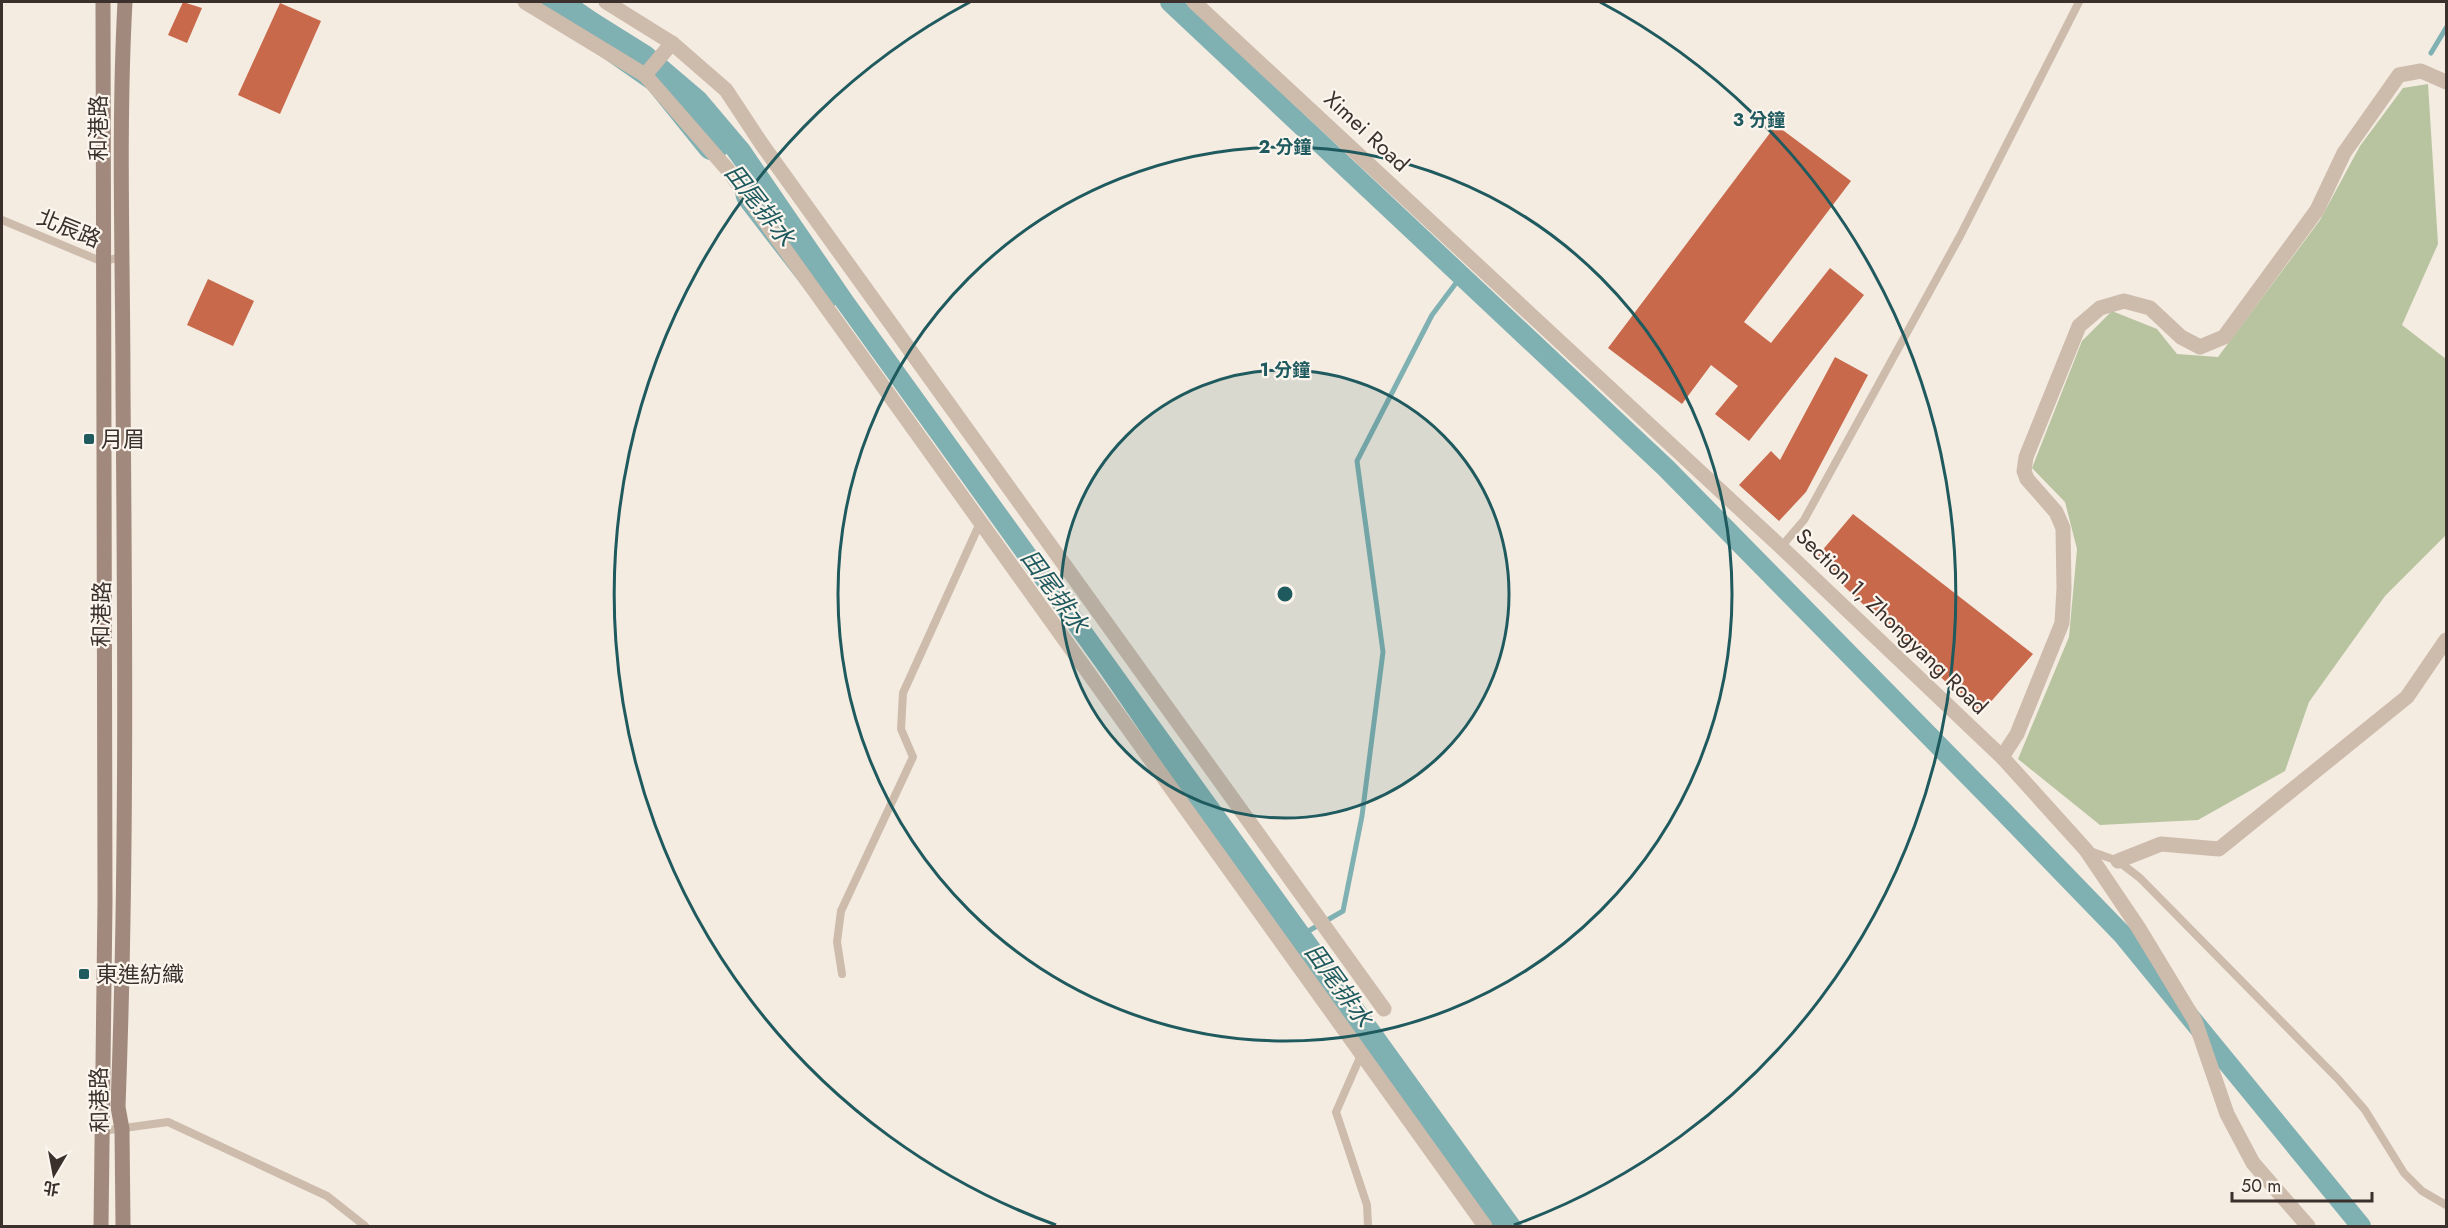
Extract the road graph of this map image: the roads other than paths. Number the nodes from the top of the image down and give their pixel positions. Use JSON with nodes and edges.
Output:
{"nodes":[{"id":1,"x":103,"y":2,"type":"edge"},
{"id":2,"x":125,"y":2,"type":"edge"},
{"id":3,"x":525,"y":2,"type":"edge"},
{"id":4,"x":606,"y":2,"type":"edge"},
{"id":5,"x":1194,"y":2,"type":"edge"},
{"id":6,"x":2079,"y":2,"type":"edge"},
{"id":7,"x":672,"y":43,"type":"junction"},
{"id":8,"x":645,"y":75,"type":"junction"},
{"id":9,"x":2446,"y":82,"type":"edge"},
{"id":10,"x":2,"y":220,"type":"edge"},
{"id":11,"x":123,"y":256,"type":"junction"},
{"id":12,"x":103,"y":262,"type":"junction"},
{"id":13,"x":1510,"y":294,"type":"joint"},
{"id":14,"x":980,"y":523,"type":"junction"},
{"id":15,"x":1781,"y":547,"type":"junction"},
{"id":16,"x":2446,"y":640,"type":"edge"},
{"id":17,"x":2002,"y":757,"type":"junction"},
{"id":18,"x":2086,"y":850,"type":"junction"},
{"id":19,"x":2118,"y":861,"type":"junction"},
{"id":20,"x":842,"y":974,"type":"dead end"},
{"id":21,"x":1384,"y":1009,"type":"dead end"},
{"id":22,"x":1361,"y":1055,"type":"junction"},
{"id":23,"x":122,"y":1129,"type":"junction"},
{"id":24,"x":102,"y":1131,"type":"junction"},
{"id":25,"x":2446,"y":1204,"type":"edge"},
{"id":26,"x":100,"y":1227,"type":"edge"},
{"id":27,"x":123,"y":1227,"type":"edge"},
{"id":28,"x":365,"y":1227,"type":"edge"},
{"id":29,"x":1368,"y":1227,"type":"edge"},
{"id":30,"x":1485,"y":1227,"type":"edge"},
{"id":31,"x":2308,"y":1227,"type":"edge"}],
"edges":[{"from":1,"to":12,"type":"main road","name":"和港路"},
{"from":2,"to":11,"type":"main road","name":"和港路"},
{"from":3,"to":8,"type":"street"},
{"from":4,"to":7,"type":"street"},
{"from":5,"to":13,"type":"street","name":"Ximei Road"},
{"from":6,"to":15,"type":"lane"},
{"from":7,"to":8,"type":"street"},
{"from":7,"to":21,"type":"street"},
{"from":8,"to":14,"type":"street"},
{"from":9,"to":17,"type":"street"},
{"from":10,"to":12,"type":"lane","name":"北辰路"},
{"from":11,"to":12,"type":"lane","name":"北辰路"},
{"from":11,"to":23,"type":"main road","name":"和港路"},
{"from":12,"to":24,"type":"main road","name":"和港路"},
{"from":13,"to":15,"type":"street","name":"Section 1, Zhongyang Road"},
{"from":14,"to":20,"type":"lane"},
{"from":14,"to":22,"type":"street"},
{"from":15,"to":17,"type":"street","name":"Section 1, Zhongyang Road"},
{"from":16,"to":19,"type":"street"},
{"from":17,"to":18,"type":"street","name":"Section 1, Zhongyang Road"},
{"from":18,"to":19,"type":"lane"},
{"from":18,"to":31,"type":"street","name":"Section 1, Zhongyang Road"},
{"from":19,"to":25,"type":"lane"},
{"from":22,"to":29,"type":"lane"},
{"from":22,"to":30,"type":"street"},
{"from":23,"to":24,"type":"lane"},
{"from":23,"to":27,"type":"main road","name":"和港路"},
{"from":23,"to":28,"type":"lane"},
{"from":24,"to":26,"type":"main road","name":"和港路"}]}
